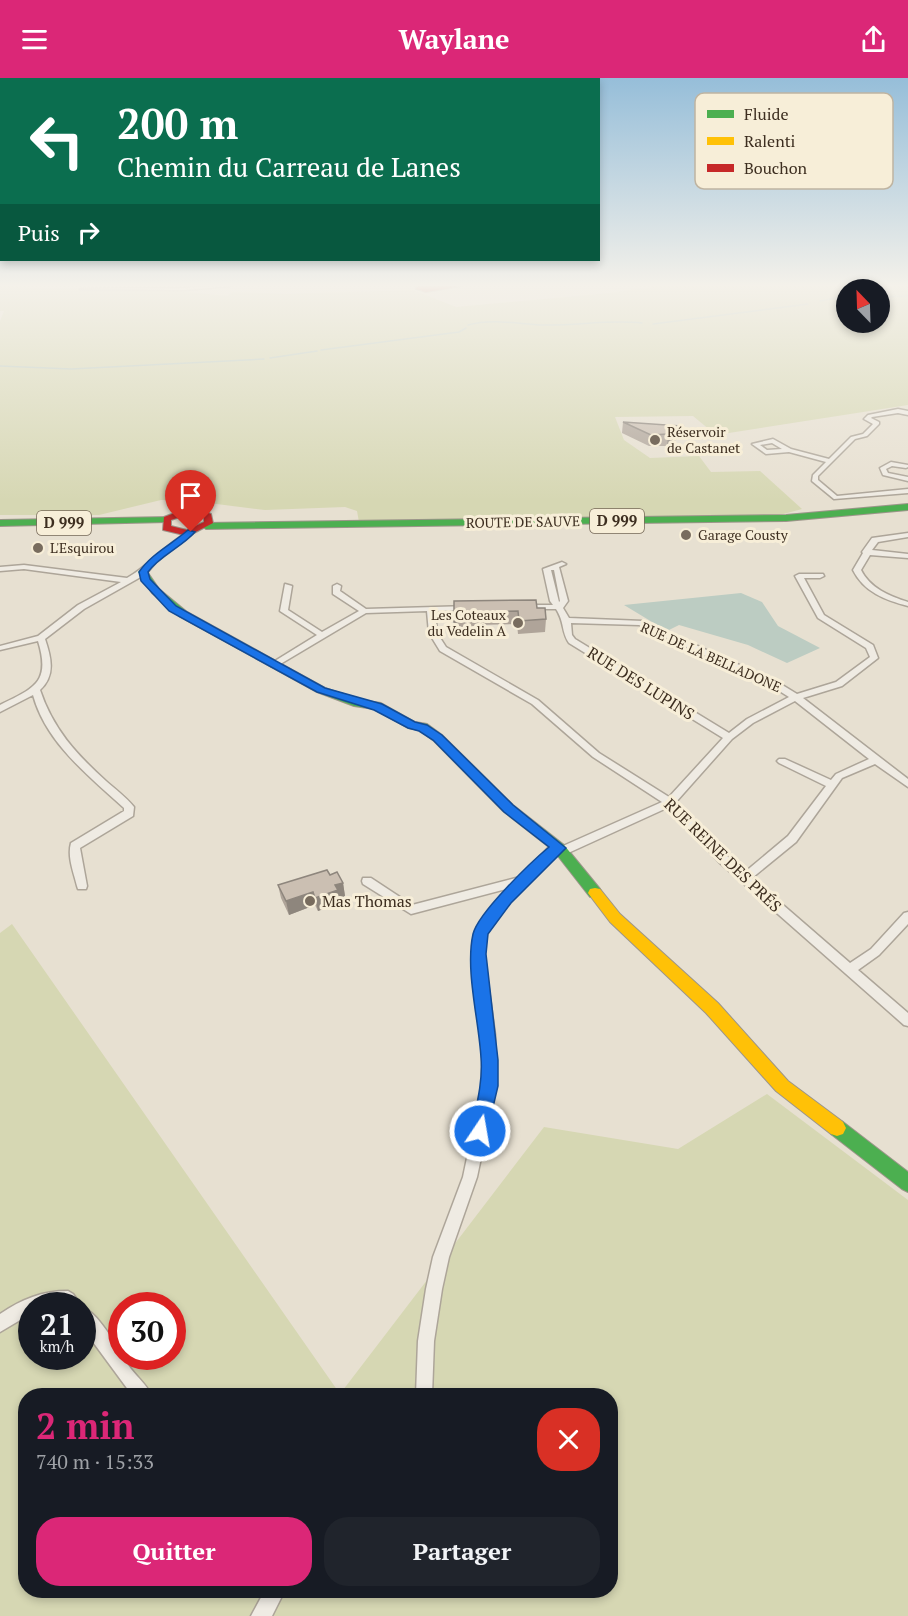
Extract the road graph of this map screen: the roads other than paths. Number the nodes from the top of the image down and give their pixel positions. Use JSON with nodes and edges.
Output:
{"nodes":[{"id":1,"x":908,"y":413,"type":"edge"},
{"id":2,"x":789,"y":450,"type":"dead end"},
{"id":3,"x":831,"y":461,"type":"junction"},
{"id":4,"x":907,"y":466,"type":"edge"},
{"id":5,"x":908,"y":479,"type":"edge"},
{"id":6,"x":908,"y":491,"type":"edge"},
{"id":7,"x":908,"y":507,"type":"edge"},
{"id":8,"x":0,"y":523,"type":"edge"},
{"id":9,"x":208,"y":523,"type":"junction"},
{"id":10,"x":175,"y":528,"type":"junction"},
{"id":11,"x":908,"y":535,"type":"edge"},
{"id":12,"x":866,"y":552,"type":"junction"},
{"id":13,"x":908,"y":556,"type":"edge"},
{"id":14,"x":158,"y":557,"type":"junction"},
{"id":15,"x":562,"y":564,"type":"dead end"},
{"id":16,"x":0,"y":570,"type":"edge"},
{"id":17,"x":143,"y":572,"type":"junction"},
{"id":18,"x":820,"y":576,"type":"dead end"},
{"id":19,"x":126,"y":580,"type":"junction"},
{"id":20,"x":288,"y":586,"type":"dead end"},
{"id":21,"x":337,"y":586,"type":"dead end"},
{"id":22,"x":908,"y":604,"type":"edge"},
{"id":23,"x":560,"y":607,"type":"junction"},
{"id":24,"x":478,"y":608,"type":"edge"},
{"id":25,"x":510,"y":608,"type":"edge"},
{"id":26,"x":430,"y":609,"type":"junction"},
{"id":27,"x":364,"y":611,"type":"junction"},
{"id":28,"x":567,"y":620,"type":"junction"},
{"id":29,"x":322,"y":636,"type":"junction"},
{"id":30,"x":41,"y":638,"type":"junction"},
{"id":31,"x":0,"y":648,"type":"edge"},
{"id":32,"x":274,"y":664,"type":"junction"},
{"id":33,"x":36,"y":690,"type":"junction"},
{"id":34,"x":796,"y":697,"type":"junction"},
{"id":35,"x":0,"y":709,"type":"edge"},
{"id":36,"x":729,"y":737,"type":"junction"},
{"id":37,"x":875,"y":760,"type":"junction"},
{"id":38,"x":782,"y":761,"type":"dead end"},
{"id":39,"x":831,"y":784,"type":"junction"},
{"id":40,"x":908,"y":784,"type":"edge"},
{"id":41,"x":670,"y":802,"type":"junction"},
{"id":42,"x":560,"y":849,"type":"junction"},
{"id":43,"x":744,"y":878,"type":"junction"},
{"id":44,"x":525,"y":880,"type":"junction"},
{"id":45,"x":367,"y":881,"type":"dead end"},
{"id":46,"x":82,"y":886,"type":"dead end"},
{"id":47,"x":908,"y":916,"type":"edge"},
{"id":48,"x":848,"y":970,"type":"junction"},
{"id":49,"x":908,"y":1021,"type":"edge"},
{"id":50,"x":908,"y":1182,"type":"edge"},
{"id":51,"x":18,"y":1311,"type":"edge"},
{"id":52,"x":0,"y":1324,"type":"edge"},
{"id":53,"x":96,"y":1331,"type":"edge"},
{"id":54,"x":136,"y":1388,"type":"edge"},
{"id":55,"x":424,"y":1388,"type":"edge"},
{"id":56,"x":271,"y":1598,"type":"edge"},
{"id":57,"x":261,"y":1616,"type":"edge"}],
"edges":[{"from":1,"to":3,"type":"street"},
{"from":2,"to":3,"type":"street"},
{"from":3,"to":6,"type":"street"},
{"from":4,"to":5,"type":"street"},
{"from":7,"to":9,"type":"main road","name":"ROUTE DE SAUVE","number":"D 999"},
{"from":8,"to":10,"type":"main road","number":"D 999"},
{"from":9,"to":10,"type":"main road"},
{"from":9,"to":10,"type":"main road"},
{"from":10,"to":14,"type":"street"},
{"from":10,"to":14,"type":"street"},
{"from":11,"to":12,"type":"street"},
{"from":12,"to":13,"type":"street"},
{"from":12,"to":22,"type":"street"},
{"from":14,"to":17,"type":"street"},
{"from":15,"to":23,"type":"street"},
{"from":16,"to":19,"type":"street"},
{"from":17,"to":19,"type":"street"},
{"from":17,"to":32,"type":"main road"},
{"from":18,"to":34,"type":"street"},
{"from":19,"to":30,"type":"street"},
{"from":20,"to":29,"type":"street"},
{"from":21,"to":27,"type":"street"},
{"from":23,"to":25,"type":"street"},
{"from":23,"to":28,"type":"street"},
{"from":24,"to":26,"type":"street"},
{"from":26,"to":27,"type":"street"},
{"from":26,"to":41,"type":"street","name":"RUE REINE DES PRÉS"},
{"from":27,"to":29,"type":"street"},
{"from":28,"to":34,"type":"street","name":"RUE DE LA BELLADONE"},
{"from":28,"to":36,"type":"street","name":"RUE DES LUPINS"},
{"from":29,"to":32,"type":"street"},
{"from":30,"to":31,"type":"street"},
{"from":30,"to":33,"type":"street"},
{"from":32,"to":42,"type":"main road"},
{"from":33,"to":35,"type":"street"},
{"from":33,"to":46,"type":"street"},
{"from":34,"to":36,"type":"street"},
{"from":34,"to":37,"type":"street","name":"RUE DE LA BELLADONE"},
{"from":36,"to":41,"type":"street"},
{"from":37,"to":39,"type":"street"},
{"from":37,"to":40,"type":"street","name":"RUE DE LA BELLADONE"},
{"from":38,"to":39,"type":"street"},
{"from":39,"to":43,"type":"street"},
{"from":41,"to":42,"type":"street"},
{"from":41,"to":43,"type":"street","name":"RUE REINE DES PRÉS"},
{"from":42,"to":44,"type":"street"},
{"from":42,"to":50,"type":"main road"},
{"from":43,"to":48,"type":"street","name":"RUE REINE DES PRÉS"},
{"from":44,"to":45,"type":"street"},
{"from":44,"to":55,"type":"street"},
{"from":47,"to":48,"type":"street"},
{"from":48,"to":49,"type":"street","name":"RUE REINE DES PRÉS"},
{"from":51,"to":52,"type":"street"},
{"from":53,"to":54,"type":"street"},
{"from":56,"to":57,"type":"street"}]}
